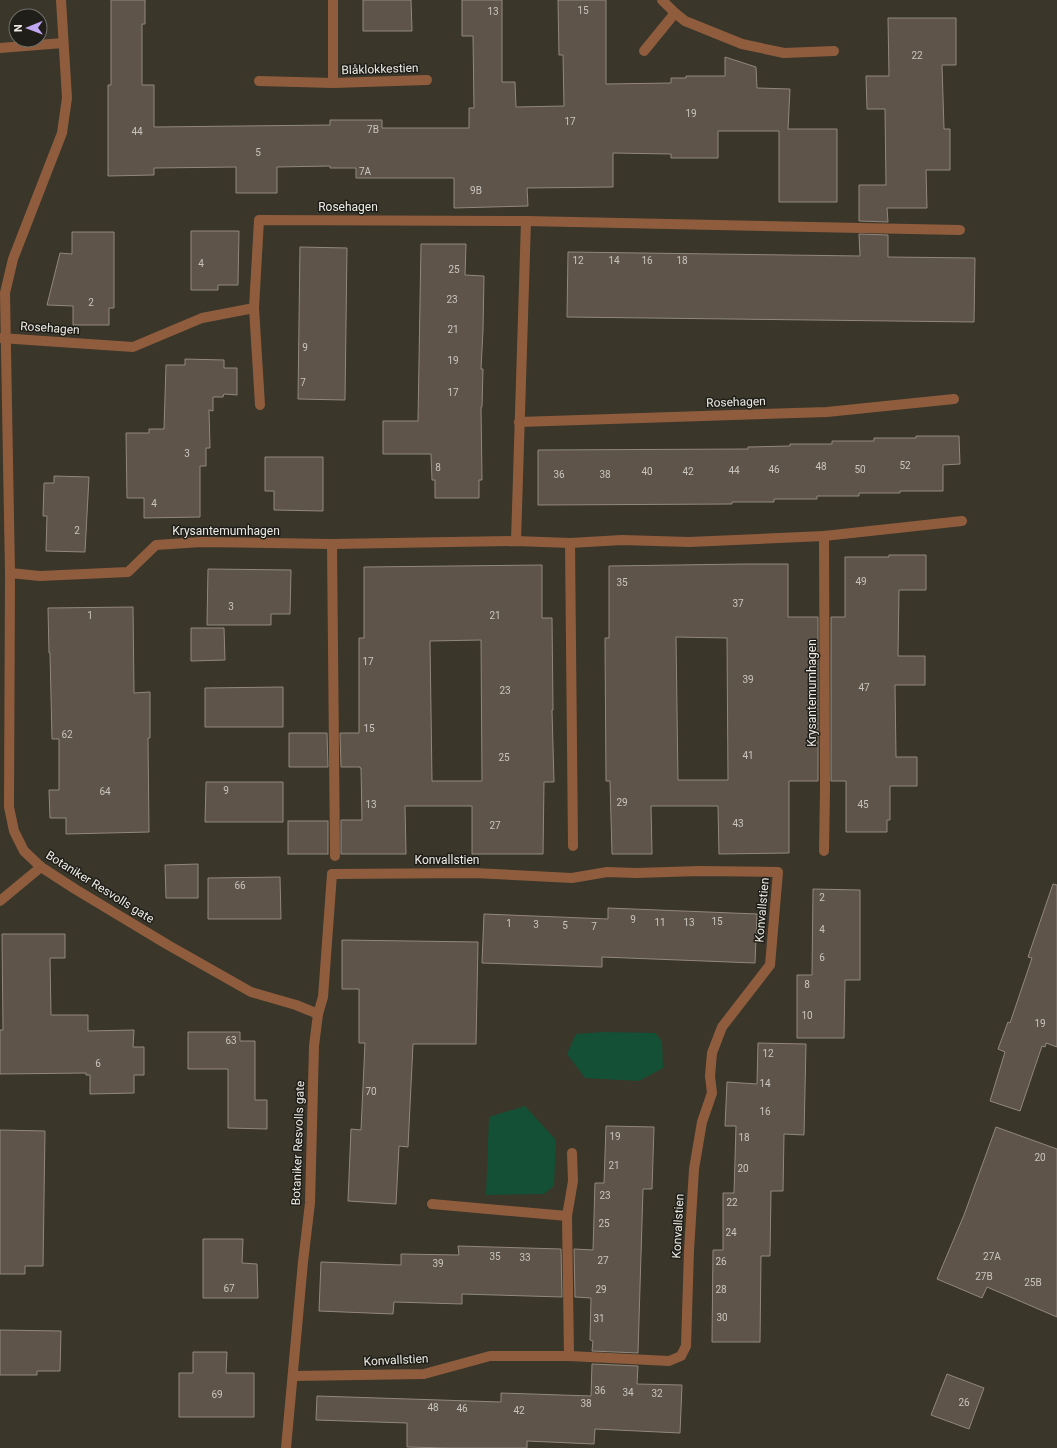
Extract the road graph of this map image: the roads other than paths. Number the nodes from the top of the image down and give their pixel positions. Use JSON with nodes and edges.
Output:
{"nodes":[{"id":1,"x":61,"y":0,"type":"edge"},
{"id":2,"x":333,"y":0,"type":"edge"},
{"id":3,"x":662,"y":0,"type":"edge"},
{"id":4,"x":675,"y":14,"type":"junction"},
{"id":5,"x":63,"y":43,"type":"junction"},
{"id":6,"x":0,"y":48,"type":"edge"},
{"id":7,"x":644,"y":51,"type":"dead end"},
{"id":8,"x":834,"y":51,"type":"dead end"},
{"id":9,"x":428,"y":80,"type":"dead end"},
{"id":10,"x":259,"y":81,"type":"dead end"},
{"id":11,"x":333,"y":83,"type":"junction"},
{"id":12,"x":526,"y":221,"type":"junction"},
{"id":13,"x":960,"y":230,"type":"dead end"},
{"id":14,"x":254,"y":308,"type":"junction"},
{"id":15,"x":3,"y":338,"type":"edge"},
{"id":16,"x":954,"y":399,"type":"dead end"},
{"id":17,"x":260,"y":405,"type":"dead end"},
{"id":18,"x":519,"y":422,"type":"junction"},
{"id":19,"x":962,"y":521,"type":"dead end"},
{"id":20,"x":824,"y":536,"type":"junction"},
{"id":21,"x":516,"y":541,"type":"junction"},
{"id":22,"x":570,"y":543,"type":"junction"},
{"id":23,"x":332,"y":544,"type":"junction"},
{"id":24,"x":10,"y":573,"type":"junction"},
{"id":25,"x":573,"y":846,"type":"dead end"},
{"id":26,"x":824,"y":851,"type":"dead end"},
{"id":27,"x":335,"y":856,"type":"dead end"},
{"id":28,"x":41,"y":867,"type":"junction"},
{"id":29,"x":0,"y":902,"type":"edge"},
{"id":30,"x":318,"y":1014,"type":"junction"},
{"id":31,"x":572,"y":1153,"type":"dead end"},
{"id":32,"x":432,"y":1204,"type":"dead end"},
{"id":33,"x":567,"y":1216,"type":"junction"},
{"id":34,"x":570,"y":1356,"type":"junction"},
{"id":35,"x":293,"y":1376,"type":"junction"},
{"id":36,"x":286,"y":1448,"type":"edge"}],
"edges":[{"from":1,"to":5,"type":"street","name":"Botaniker Resvolls gate"},
{"from":2,"to":11,"type":"street","name":"Blåklokkestien"},
{"from":3,"to":4,"type":"street"},
{"from":4,"to":7,"type":"street"},
{"from":4,"to":8,"type":"street"},
{"from":5,"to":6,"type":"street"},
{"from":5,"to":15,"type":"street","name":"Botaniker Resvolls gate"},
{"from":9,"to":11,"type":"street","name":"Blåklokkestien"},
{"from":10,"to":11,"type":"street","name":"Blåklokkestien"},
{"from":12,"to":13,"type":"street","name":"Rosehagen"},
{"from":12,"to":14,"type":"street","name":"Rosehagen"},
{"from":12,"to":18,"type":"street"},
{"from":14,"to":15,"type":"street","name":"Rosehagen"},
{"from":14,"to":17,"type":"street","name":"Rosehagen"},
{"from":15,"to":24,"type":"street","name":"Botaniker Resvolls gate"},
{"from":16,"to":18,"type":"street","name":"Rosehagen"},
{"from":18,"to":21,"type":"street"},
{"from":19,"to":20,"type":"street","name":"Krysantemumhagen"},
{"from":20,"to":22,"type":"street","name":"Krysantemumhagen"},
{"from":20,"to":26,"type":"street","name":"Krysantemumhagen"},
{"from":21,"to":22,"type":"street","name":"Krysantemumhagen"},
{"from":21,"to":23,"type":"street","name":"Krysantemumhagen"},
{"from":22,"to":25,"type":"street"},
{"from":23,"to":24,"type":"street","name":"Krysantemumhagen"},
{"from":23,"to":27,"type":"street"},
{"from":24,"to":28,"type":"street","name":"Botaniker Resvolls gate"},
{"from":28,"to":29,"type":"street"},
{"from":28,"to":30,"type":"street","name":"Botaniker Resvolls gate"},
{"from":30,"to":34,"type":"street","name":"Konvallstien"},
{"from":30,"to":35,"type":"street","name":"Botaniker Resvolls gate"},
{"from":31,"to":33,"type":"street"},
{"from":32,"to":33,"type":"street"},
{"from":33,"to":34,"type":"street"},
{"from":34,"to":35,"type":"street","name":"Konvallstien"},
{"from":35,"to":36,"type":"street","name":"Botaniker Resvolls gate"}]}
